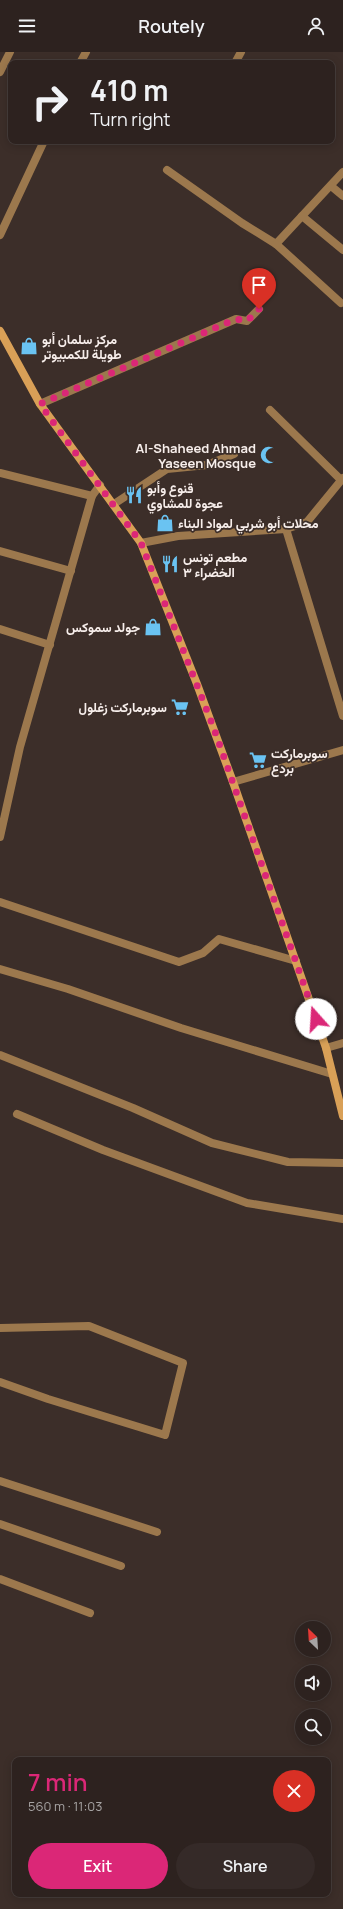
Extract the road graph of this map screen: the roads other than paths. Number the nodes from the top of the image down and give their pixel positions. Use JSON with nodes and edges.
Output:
{"nodes":[{"id":1,"x":10,"y":52,"type":"edge"},
{"id":2,"x":0,"y":72,"type":"edge"},
{"id":3,"x":43,"y":144,"type":"edge"},
{"id":4,"x":167,"y":170,"type":"dead end"},
{"id":5,"x":343,"y":172,"type":"edge"},
{"id":6,"x":331,"y":186,"type":"junction"},
{"id":7,"x":343,"y":196,"type":"edge"},
{"id":8,"x":302,"y":216,"type":"junction"},
{"id":9,"x":0,"y":235,"type":"edge"},
{"id":10,"x":276,"y":244,"type":"junction"},
{"id":11,"x":343,"y":250,"type":"edge"},
{"id":12,"x":340,"y":303,"type":"dead end"},
{"id":13,"x":259,"y":309,"type":"dead end"},
{"id":14,"x":0,"y":330,"type":"edge"},
{"id":15,"x":40,"y":404,"type":"junction"},
{"id":16,"x":270,"y":410,"type":"dead end"},
{"id":17,"x":234,"y":454,"type":"dead end"},
{"id":18,"x":0,"y":473,"type":"edge"},
{"id":19,"x":342,"y":479,"type":"edge"},
{"id":20,"x":100,"y":485,"type":"junction"},
{"id":21,"x":92,"y":496,"type":"junction"},
{"id":22,"x":114,"y":504,"type":"junction"},
{"id":23,"x":286,"y":529,"type":"junction"},
{"id":24,"x":141,"y":543,"type":"junction"},
{"id":25,"x":0,"y":551,"type":"edge"},
{"id":26,"x":70,"y":571,"type":"junction"},
{"id":27,"x":0,"y":629,"type":"edge"},
{"id":28,"x":50,"y":645,"type":"junction"},
{"id":29,"x":343,"y":716,"type":"edge"},
{"id":30,"x":343,"y":750,"type":"edge"},
{"id":31,"x":233,"y":782,"type":"junction"},
{"id":32,"x":0,"y":837,"type":"edge"},
{"id":33,"x":0,"y":902,"type":"edge"},
{"id":34,"x":296,"y":961,"type":"junction"},
{"id":35,"x":0,"y":969,"type":"edge"},
{"id":36,"x":343,"y":1043,"type":"edge"},
{"id":37,"x":326,"y":1048,"type":"junction"},
{"id":38,"x":0,"y":1055,"type":"edge"},
{"id":39,"x":332,"y":1074,"type":"junction"},
{"id":40,"x":17,"y":1114,"type":"dead end"},
{"id":41,"x":343,"y":1116,"type":"edge"},
{"id":42,"x":343,"y":1163,"type":"edge"},
{"id":43,"x":343,"y":1220,"type":"edge"},
{"id":44,"x":0,"y":1328,"type":"edge"},
{"id":45,"x":0,"y":1382,"type":"edge"},
{"id":46,"x":0,"y":1481,"type":"edge"},
{"id":47,"x":0,"y":1524,"type":"edge"},
{"id":48,"x":157,"y":1532,"type":"dead end"},
{"id":49,"x":121,"y":1566,"type":"dead end"},
{"id":50,"x":0,"y":1579,"type":"edge"},
{"id":51,"x":90,"y":1613,"type":"dead end"}],
"edges":[{"from":1,"to":2,"type":"street"},
{"from":3,"to":9,"type":"street"},
{"from":4,"to":10,"type":"street"},
{"from":5,"to":6,"type":"street"},
{"from":6,"to":7,"type":"street"},
{"from":6,"to":8,"type":"street"},
{"from":8,"to":10,"type":"street"},
{"from":8,"to":11,"type":"street"},
{"from":10,"to":12,"type":"street"},
{"from":13,"to":15,"type":"street"},
{"from":14,"to":15,"type":"main road"},
{"from":15,"to":20,"type":"main road"},
{"from":16,"to":19,"type":"street"},
{"from":17,"to":22,"type":"street"},
{"from":18,"to":21,"type":"street"},
{"from":19,"to":23,"type":"street"},
{"from":20,"to":21,"type":"street"},
{"from":20,"to":22,"type":"main road"},
{"from":21,"to":26,"type":"street"},
{"from":22,"to":24,"type":"main road"},
{"from":23,"to":24,"type":"street"},
{"from":23,"to":29,"type":"street"},
{"from":24,"to":31,"type":"main road"},
{"from":25,"to":26,"type":"street"},
{"from":26,"to":28,"type":"street"},
{"from":27,"to":28,"type":"street"},
{"from":28,"to":32,"type":"street"},
{"from":30,"to":31,"type":"street"},
{"from":31,"to":34,"type":"main road"},
{"from":33,"to":34,"type":"street"},
{"from":34,"to":37,"type":"main road"},
{"from":35,"to":39,"type":"street"},
{"from":36,"to":37,"type":"street"},
{"from":37,"to":39,"type":"main road"},
{"from":38,"to":42,"type":"street"},
{"from":39,"to":41,"type":"main road"},
{"from":40,"to":43,"type":"street"},
{"from":44,"to":45,"type":"street"},
{"from":46,"to":48,"type":"street"},
{"from":47,"to":49,"type":"street"},
{"from":50,"to":51,"type":"street"}]}
